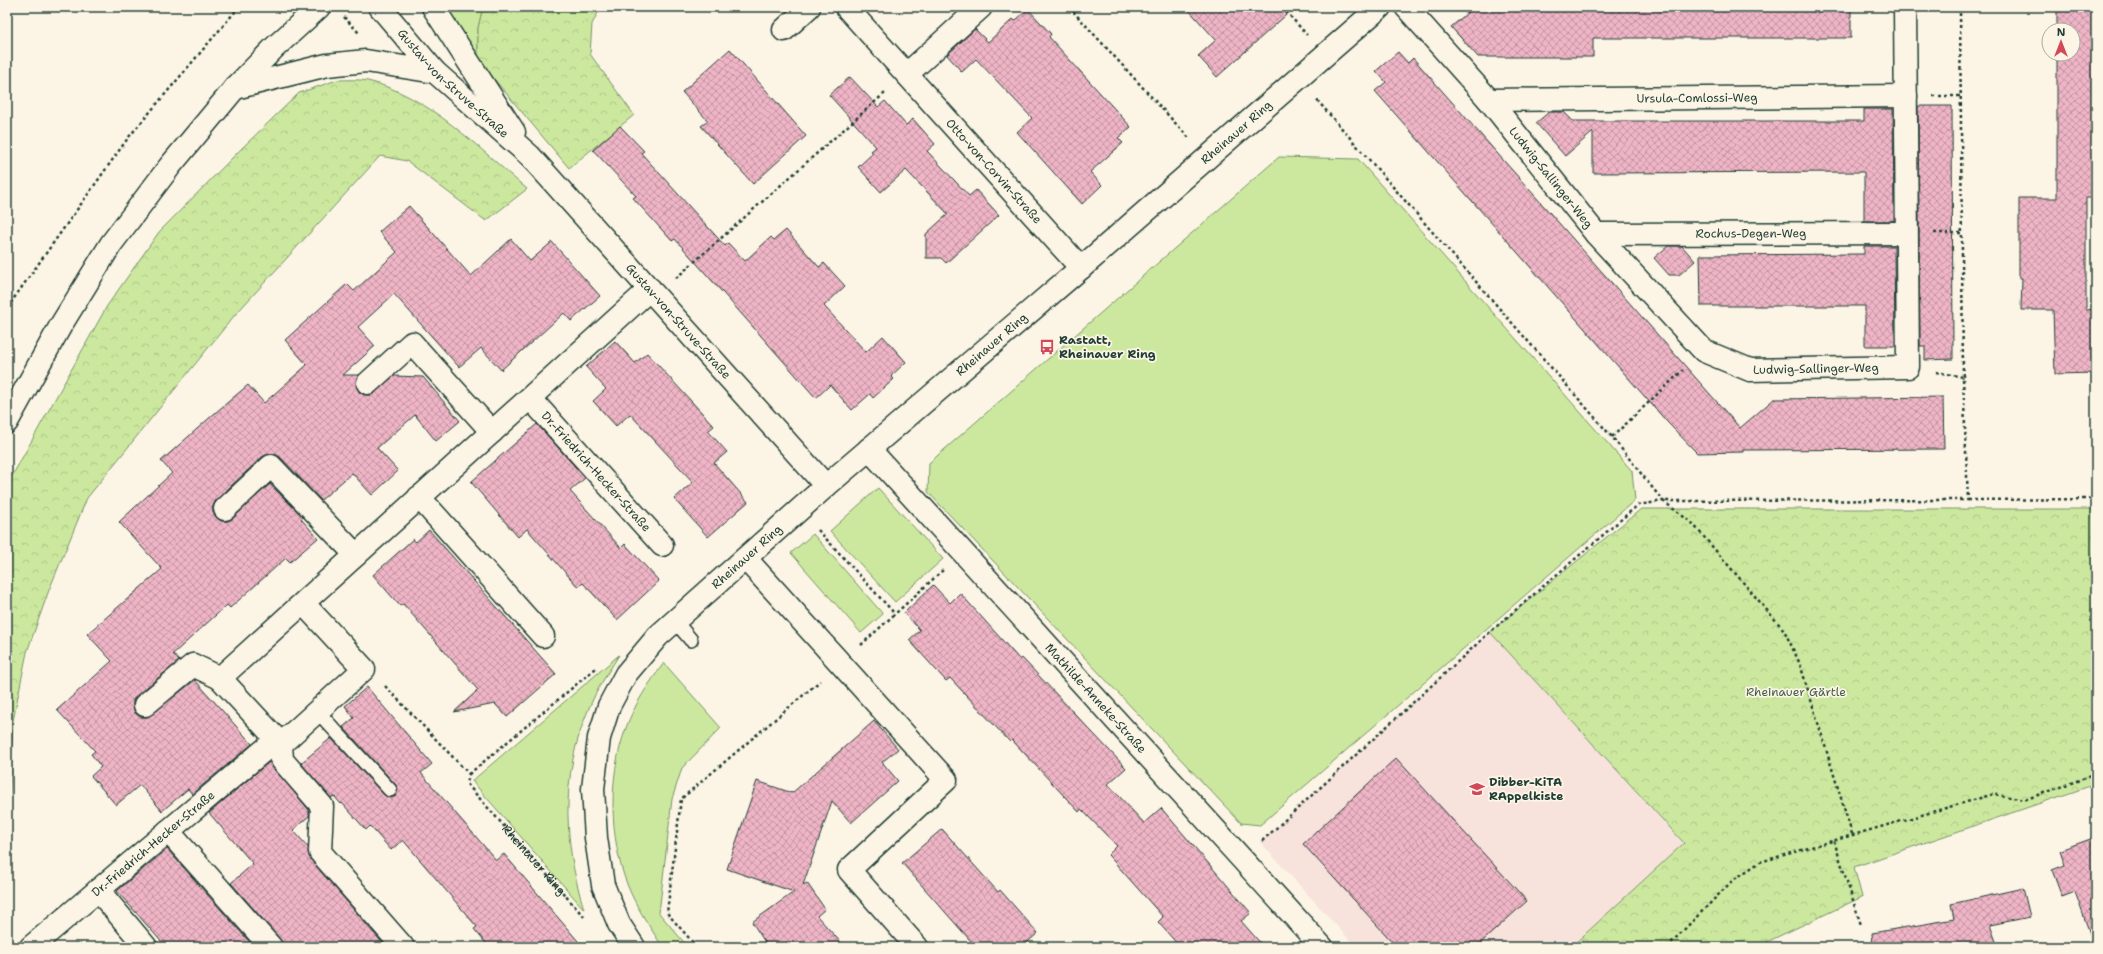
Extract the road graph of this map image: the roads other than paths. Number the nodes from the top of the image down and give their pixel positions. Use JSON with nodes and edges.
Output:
{"nodes":[{"id":1,"x":319,"y":7,"type":"edge"},
{"id":2,"x":380,"y":7,"type":"edge"},
{"id":3,"x":433,"y":7,"type":"edge"},
{"id":4,"x":809,"y":7,"type":"edge"},
{"id":5,"x":846,"y":7,"type":"edge"},
{"id":6,"x":981,"y":7,"type":"edge"},
{"id":7,"x":1380,"y":7,"type":"edge"},
{"id":8,"x":1406,"y":7,"type":"edge"},
{"id":9,"x":1905,"y":7,"type":"edge"},
{"id":10,"x":784,"y":30,"type":"dead end"},
{"id":11,"x":435,"y":72,"type":"junction"},
{"id":12,"x":907,"y":74,"type":"junction"},
{"id":13,"x":235,"y":88,"type":"junction"},
{"id":14,"x":1906,"y":96,"type":"junction"},
{"id":15,"x":1488,"y":100,"type":"junction"},
{"id":16,"x":530,"y":156,"type":"junction"},
{"id":17,"x":1906,"y":233,"type":"junction"},
{"id":18,"x":1596,"y":234,"type":"junction"},
{"id":19,"x":1081,"y":268,"type":"junction"},
{"id":20,"x":652,"y":292,"type":"junction"},
{"id":21,"x":368,"y":383,"type":"dead end"},
{"id":22,"x":530,"y":398,"type":"junction"},
{"id":23,"x":7,"y":422,"type":"edge"},
{"id":24,"x":492,"y":432,"type":"junction"},
{"id":25,"x":869,"y":449,"type":"junction"},
{"id":26,"x":826,"y":486,"type":"junction"},
{"id":27,"x":420,"y":497,"type":"junction"},
{"id":28,"x":225,"y":509,"type":"dead end"},
{"id":29,"x":662,"y":545,"type":"dead end"},
{"id":30,"x":356,"y":555,"type":"junction"},
{"id":31,"x":746,"y":559,"type":"junction"},
{"id":32,"x":303,"y":603,"type":"junction"},
{"id":33,"x":674,"y":621,"type":"junction"},
{"id":34,"x":543,"y":636,"type":"dead end"},
{"id":35,"x":691,"y":640,"type":"dead end"},
{"id":36,"x":220,"y":678,"type":"junction"},
{"id":37,"x":145,"y":705,"type":"dead end"},
{"id":38,"x":317,"y":711,"type":"junction"},
{"id":39,"x":279,"y":742,"type":"junction"},
{"id":40,"x":390,"y":790,"type":"dead end"},
{"id":41,"x":168,"y":831,"type":"junction"},
{"id":42,"x":98,"y":890,"type":"junction"},
{"id":43,"x":31,"y":947,"type":"edge"},
{"id":44,"x":146,"y":947,"type":"edge"},
{"id":45,"x":272,"y":947,"type":"edge"},
{"id":46,"x":403,"y":947,"type":"edge"},
{"id":47,"x":634,"y":947,"type":"edge"},
{"id":48,"x":916,"y":947,"type":"edge"},
{"id":49,"x":1322,"y":947,"type":"edge"}],
"edges":[{"from":1,"to":13,"type":"street"},
{"from":2,"to":11,"type":"street","name":"Gustav-von-Struve-Straße"},
{"from":3,"to":16,"type":"street","name":"Gustav-von-Struve-Straße"},
{"from":4,"to":10,"type":"street"},
{"from":5,"to":12,"type":"street","name":"Otto-von-Corvin-Straße"},
{"from":6,"to":12,"type":"street"},
{"from":7,"to":19,"type":"street","name":"Rheinauer Ring"},
{"from":8,"to":15,"type":"street","name":"Ludwig-Sallinger-Weg"},
{"from":9,"to":14,"type":"street","name":"Ludwig-Sallinger-Weg"},
{"from":11,"to":13,"type":"street"},
{"from":11,"to":16,"type":"street","name":"Gustav-von-Struve-Straße"},
{"from":12,"to":19,"type":"street","name":"Otto-von-Corvin-Straße"},
{"from":13,"to":23,"type":"street"},
{"from":14,"to":15,"type":"street","name":"Ursula-Comlossi-Weg"},
{"from":14,"to":17,"type":"street","name":"Ludwig-Sallinger-Weg"},
{"from":15,"to":18,"type":"street","name":"Ludwig-Sallinger-Weg"},
{"from":16,"to":20,"type":"street","name":"Gustav-von-Struve-Straße"},
{"from":17,"to":18,"type":"street","name":"Rochus-Degen-Weg"},
{"from":17,"to":18,"type":"street","name":"Ludwig-Sallinger-Weg"},
{"from":19,"to":25,"type":"street","name":"Rheinauer Ring"},
{"from":20,"to":22,"type":"street"},
{"from":20,"to":26,"type":"street","name":"Gustav-von-Struve-Straße"},
{"from":21,"to":24,"type":"street"},
{"from":22,"to":24,"type":"street"},
{"from":22,"to":29,"type":"street","name":"Dr.-Friedrich-Hecker-Straße"},
{"from":24,"to":27,"type":"street"},
{"from":25,"to":26,"type":"street","name":"Rheinauer Ring"},
{"from":25,"to":49,"type":"street","name":"Mathilde-Anneke-Straße"},
{"from":26,"to":31,"type":"street","name":"Rheinauer Ring"},
{"from":27,"to":30,"type":"street"},
{"from":27,"to":34,"type":"street"},
{"from":28,"to":30,"type":"street"},
{"from":30,"to":32,"type":"street"},
{"from":31,"to":33,"type":"street","name":"Rheinauer Ring"},
{"from":31,"to":48,"type":"street"},
{"from":32,"to":36,"type":"street"},
{"from":32,"to":38,"type":"street","name":"Dr.-Friedrich-Hecker-Straße"},
{"from":33,"to":35,"type":"lane"},
{"from":33,"to":47,"type":"street","name":"Rheinauer Ring"},
{"from":36,"to":37,"type":"street"},
{"from":36,"to":39,"type":"street"},
{"from":38,"to":39,"type":"street","name":"Dr.-Friedrich-Hecker-Straße"},
{"from":38,"to":40,"type":"lane"},
{"from":39,"to":41,"type":"street","name":"Dr.-Friedrich-Hecker-Straße"},
{"from":39,"to":46,"type":"street"},
{"from":41,"to":42,"type":"street","name":"Dr.-Friedrich-Hecker-Straße"},
{"from":41,"to":45,"type":"street"},
{"from":42,"to":43,"type":"street","name":"Dr.-Friedrich-Hecker-Straße"},
{"from":42,"to":44,"type":"street"}]}
